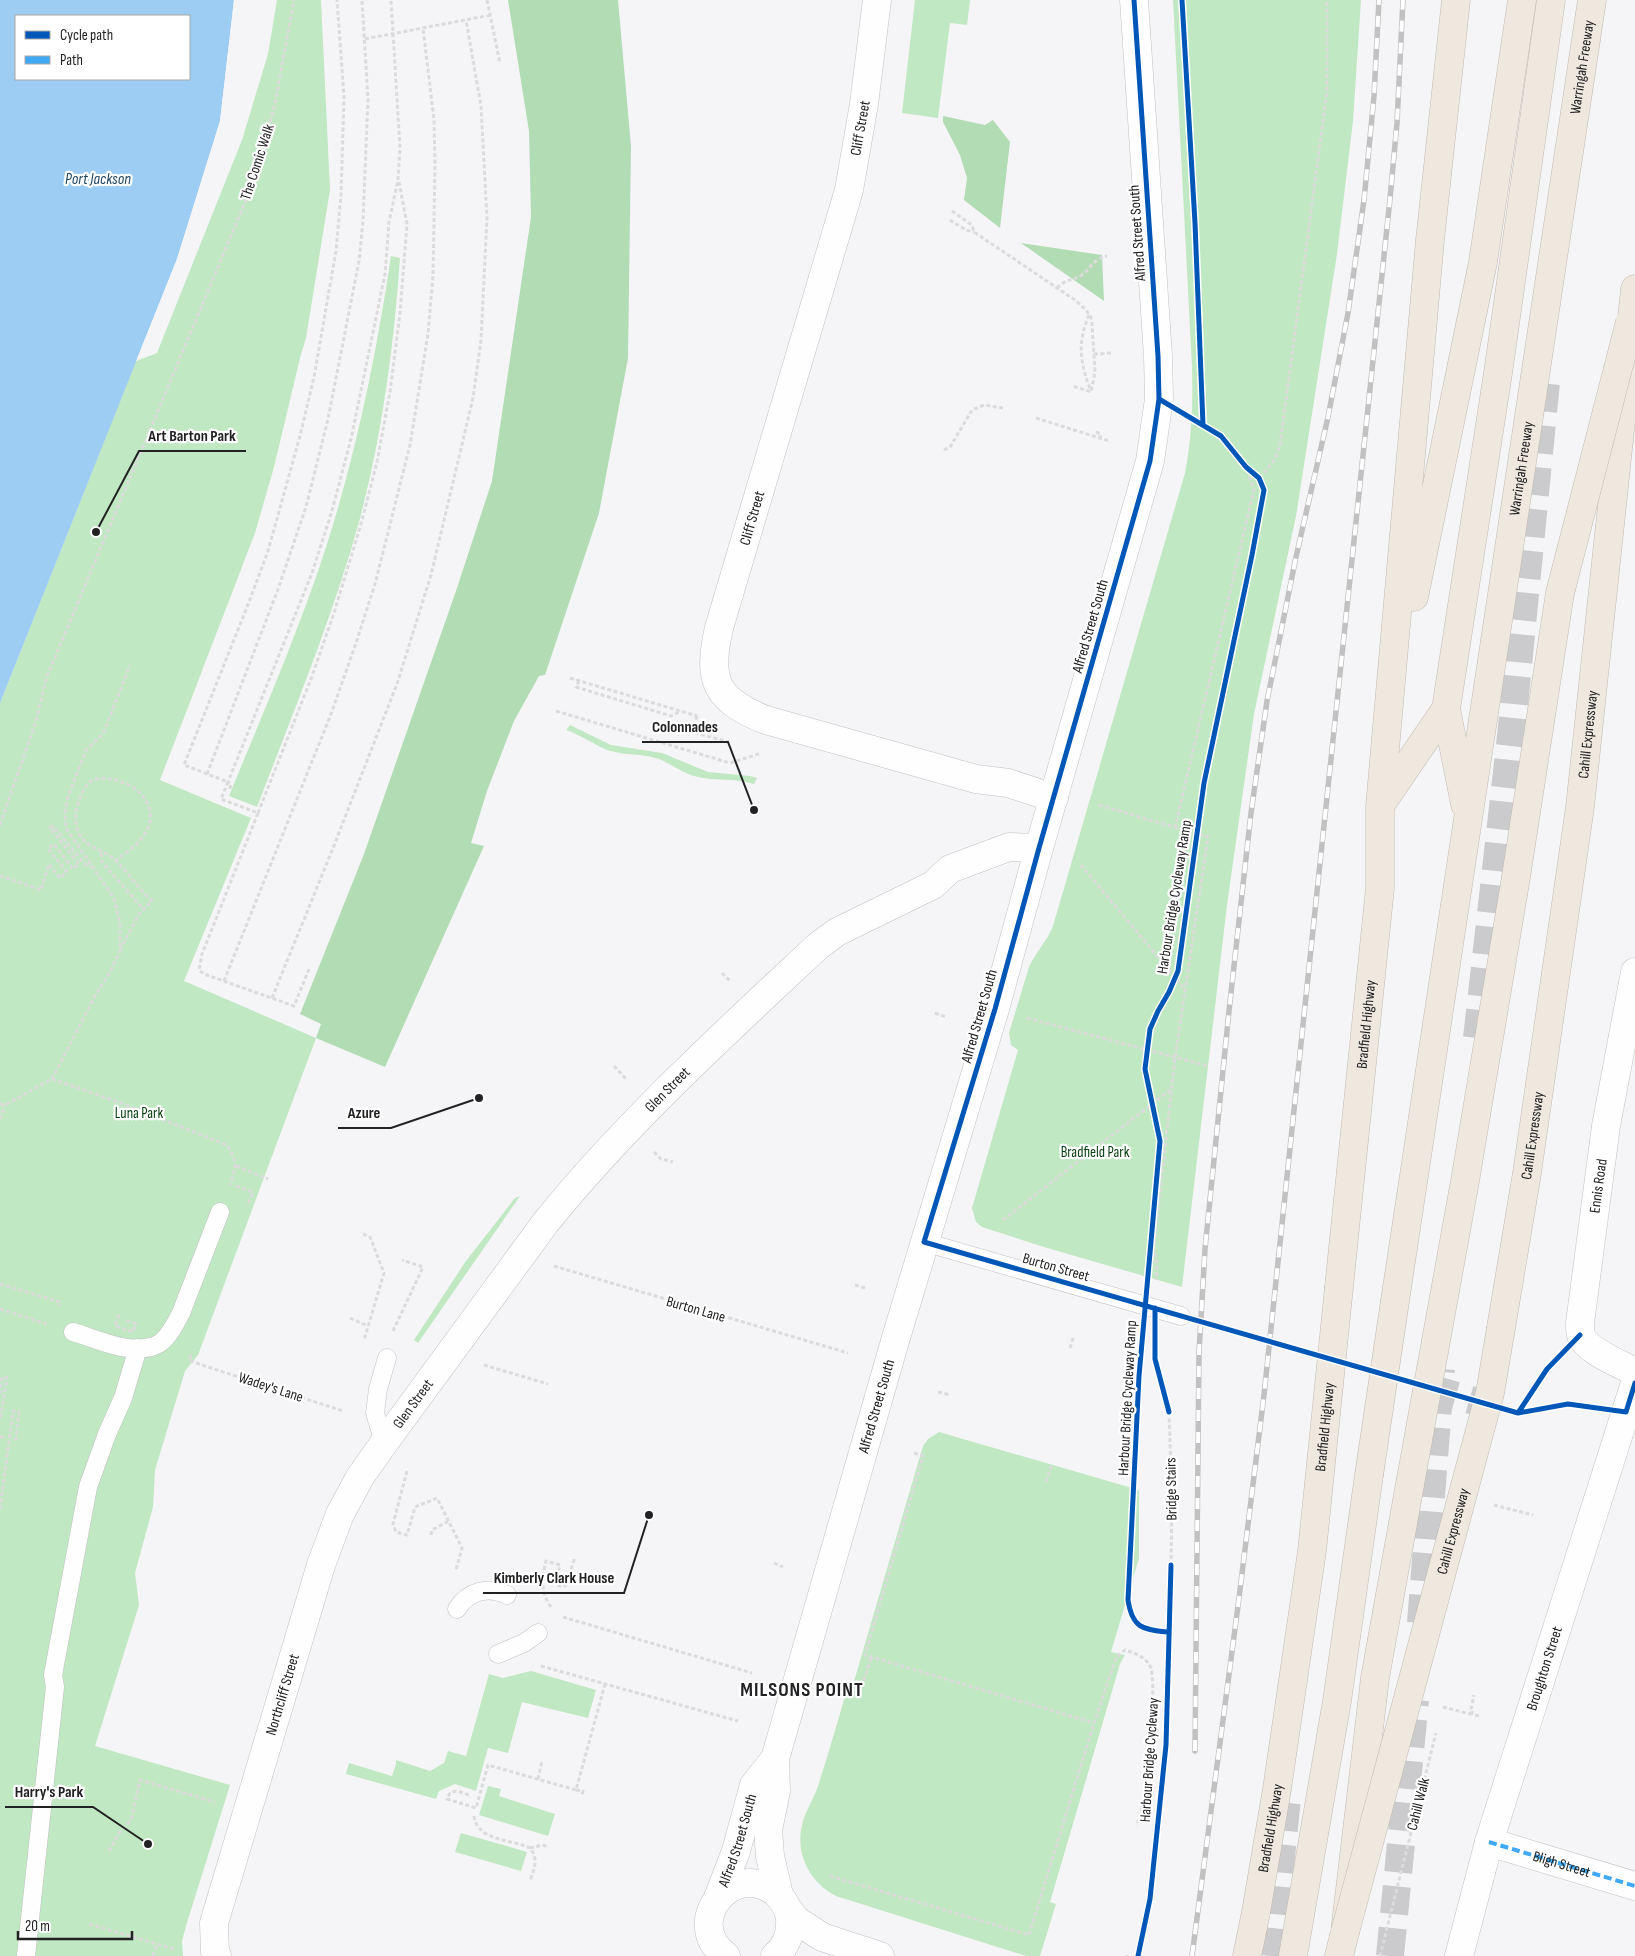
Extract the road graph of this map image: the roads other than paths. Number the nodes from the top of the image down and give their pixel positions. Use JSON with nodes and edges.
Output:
{"nodes":[{"id":1,"x":877,"y":0,"type":"edge"},
{"id":2,"x":1134,"y":0,"type":"edge"},
{"id":3,"x":1449,"y":0,"type":"edge"},
{"id":4,"x":1456,"y":0,"type":"edge"},
{"id":5,"x":1522,"y":0,"type":"edge"},
{"id":6,"x":1551,"y":0,"type":"edge"},
{"id":7,"x":1592,"y":0,"type":"edge"},
{"id":8,"x":1447,"y":84,"type":"junction"},
{"id":9,"x":1635,"y":289,"type":"edge"},
{"id":10,"x":1630,"y":322,"type":"junction"},
{"id":11,"x":1446,"y":709,"type":"junction"},
{"id":12,"x":1054,"y":798,"type":"junction"},
{"id":13,"x":1380,"y":806,"type":"junction"},
{"id":14,"x":1469,"y":822,"type":"junction"},
{"id":15,"x":1039,"y":848,"type":"junction"},
{"id":16,"x":1635,"y":972,"type":"edge"},
{"id":17,"x":220,"y":1212,"type":"road end"},
{"id":18,"x":924,"y":1242,"type":"junction"},
{"id":19,"x":1181,"y":1316,"type":"dead end"},
{"id":20,"x":73,"y":1332,"type":"road end"},
{"id":21,"x":138,"y":1348,"type":"junction"},
{"id":22,"x":387,"y":1358,"type":"dead end"},
{"id":23,"x":1635,"y":1372,"type":"edge"},
{"id":24,"x":1635,"y":1383,"type":"edge"},
{"id":25,"x":384,"y":1443,"type":"junction"},
{"id":26,"x":507,"y":1595,"type":"dead end"},
{"id":27,"x":457,"y":1609,"type":"dead end"},
{"id":28,"x":538,"y":1633,"type":"dead end"},
{"id":29,"x":498,"y":1654,"type":"dead end"},
{"id":30,"x":775,"y":1759,"type":"junction"},
{"id":31,"x":1489,"y":1842,"type":"junction"},
{"id":32,"x":1635,"y":1886,"type":"edge"},
{"id":33,"x":718,"y":1898,"type":"junction"},
{"id":34,"x":783,"y":1901,"type":"junction"},
{"id":35,"x":704,"y":1944,"type":"edge"},
{"id":36,"x":1342,"y":1944,"type":"edge"},
{"id":37,"x":26,"y":1956,"type":"edge"},
{"id":38,"x":217,"y":1956,"type":"edge"},
{"id":39,"x":726,"y":1956,"type":"edge"},
{"id":40,"x":774,"y":1956,"type":"edge"},
{"id":41,"x":880,"y":1956,"type":"edge"},
{"id":42,"x":1247,"y":1956,"type":"edge"},
{"id":43,"x":1293,"y":1956,"type":"edge"},
{"id":44,"x":1460,"y":1956,"type":"edge"}],
"edges":[{"from":1,"to":12,"type":"street","name":"Cliff Street"},
{"from":2,"to":12,"type":"street","name":"Alfred Street South"},
{"from":3,"to":8,"type":"highway"},
{"from":4,"to":8,"type":"highway"},
{"from":5,"to":13,"type":"highway"},
{"from":6,"to":11,"type":"highway"},
{"from":7,"to":14,"type":"highway","name":"Warringah Freeway"},
{"from":8,"to":13,"type":"highway"},
{"from":9,"to":10,"type":"highway","name":"Cahill Expressway"},
{"from":10,"to":36,"type":"highway","name":"Cahill Expressway","bridge":true},
{"from":10,"to":36,"type":"highway","name":"Cahill Expressway","bridge":true},
{"from":11,"to":13,"type":"highway"},
{"from":11,"to":14,"type":"highway"},
{"from":12,"to":15,"type":"street","name":"Alfred Street South"},
{"from":13,"to":42,"type":"highway","name":"Bradfield Highway","bridge":true},
{"from":14,"to":43,"type":"highway","bridge":true},
{"from":15,"to":18,"type":"street","name":"Alfred Street South"},
{"from":15,"to":25,"type":"street","name":"Glen Street"},
{"from":16,"to":23,"type":"street","name":"Ennis Road"},
{"from":17,"to":21,"type":"lane"},
{"from":18,"to":19,"type":"lane","name":"Burton Street"},
{"from":18,"to":30,"type":"street","name":"Alfred Street South"},
{"from":20,"to":21,"type":"lane"},
{"from":21,"to":37,"type":"lane"},
{"from":22,"to":25,"type":"lane"},
{"from":24,"to":31,"type":"street","name":"Broughton Street"},
{"from":25,"to":38,"type":"street","name":"Northcliff Street"},
{"from":26,"to":27,"type":"lane"},
{"from":28,"to":29,"type":"lane"},
{"from":30,"to":33,"type":"street","name":"Alfred Street South"},
{"from":30,"to":34,"type":"street","name":"Alfred Street South"},
{"from":31,"to":32,"type":"street","name":"Bligh Street"},
{"from":31,"to":44,"type":"street","name":"Broughton Street"},
{"from":33,"to":34,"type":"street"},
{"from":33,"to":35,"type":"street","name":"Alfred Street South"},
{"from":34,"to":40,"type":"street","name":"Alfred Street South"},
{"from":34,"to":41,"type":"street"},
{"from":35,"to":39,"type":"street"}]}
